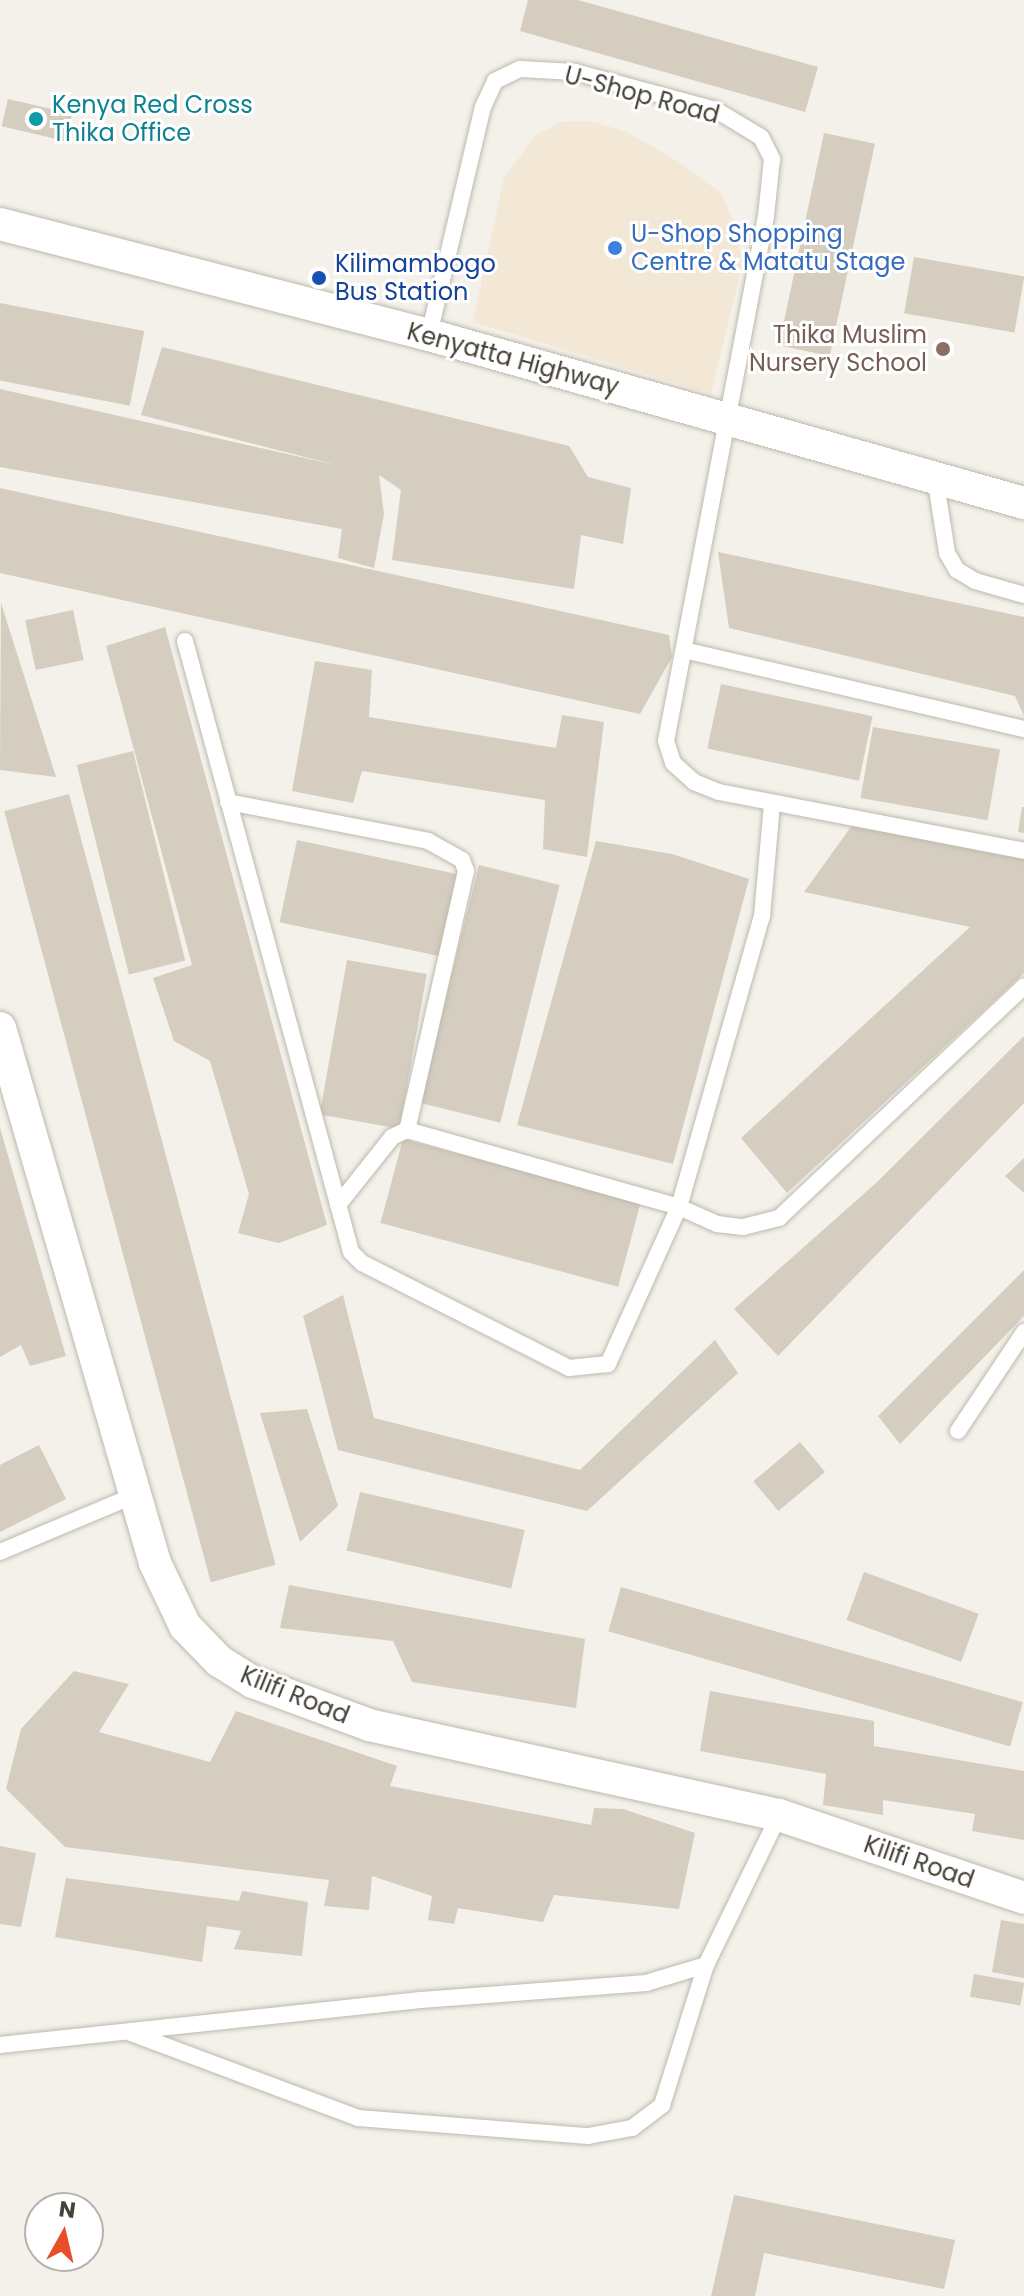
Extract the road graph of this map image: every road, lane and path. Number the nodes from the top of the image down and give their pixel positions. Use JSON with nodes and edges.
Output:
{"nodes":[{"id":1,"x":0,"y":224,"type":"edge"},
{"id":2,"x":429,"y":335,"type":"junction"},
{"id":3,"x":729,"y":419,"type":"junction"},
{"id":4,"x":935,"y":477,"type":"junction"},
{"id":5,"x":1024,"y":503,"type":"edge"},
{"id":6,"x":1024,"y":595,"type":"edge"},
{"id":7,"x":185,"y":641,"type":"dead end"},
{"id":8,"x":684,"y":650,"type":"junction"},
{"id":9,"x":1024,"y":729,"type":"edge"},
{"id":10,"x":228,"y":802,"type":"junction"},
{"id":11,"x":772,"y":803,"type":"junction"},
{"id":12,"x":1024,"y":851,"type":"edge"},
{"id":13,"x":1024,"y":986,"type":"edge"},
{"id":14,"x":0,"y":1028,"type":"edge"},
{"id":15,"x":407,"y":1130,"type":"junction"},
{"id":16,"x":338,"y":1205,"type":"junction"},
{"id":17,"x":679,"y":1207,"type":"junction"},
{"id":18,"x":1024,"y":1332,"type":"edge"},
{"id":19,"x":958,"y":1431,"type":"dead end"},
{"id":20,"x":135,"y":1495,"type":"junction"},
{"id":21,"x":0,"y":1552,"type":"edge"},
{"id":22,"x":779,"y":1815,"type":"junction"},
{"id":23,"x":1024,"y":1898,"type":"edge"},
{"id":24,"x":706,"y":1965,"type":"junction"},
{"id":25,"x":125,"y":2031,"type":"junction"},
{"id":26,"x":0,"y":2045,"type":"edge"}],
"edges":[{"from":1,"to":2,"type":"street","name":"Kenyatta Highway"},
{"from":2,"to":3,"type":"street","name":"Kenyatta Highway"},
{"from":2,"to":3,"type":"lane","name":"U-Shop Road"},
{"from":3,"to":4,"type":"street","name":"Kenyatta Highway"},
{"from":3,"to":8,"type":"lane","name":"U-Shop Road"},
{"from":4,"to":5,"type":"street","name":"Kenyatta Highway"},
{"from":4,"to":6,"type":"lane"},
{"from":7,"to":10,"type":"lane"},
{"from":8,"to":9,"type":"lane"},
{"from":8,"to":11,"type":"lane","name":"U-Shop Road"},
{"from":10,"to":15,"type":"lane"},
{"from":10,"to":16,"type":"lane"},
{"from":11,"to":12,"type":"lane","name":"U-Shop Road"},
{"from":11,"to":17,"type":"lane"},
{"from":13,"to":17,"type":"lane"},
{"from":14,"to":20,"type":"street","name":"Kilifi Road"},
{"from":15,"to":16,"type":"lane"},
{"from":15,"to":17,"type":"lane"},
{"from":16,"to":17,"type":"lane"},
{"from":18,"to":19,"type":"lane"},
{"from":20,"to":21,"type":"lane"},
{"from":20,"to":22,"type":"street","name":"Kilifi Road"},
{"from":22,"to":23,"type":"street","name":"Kilifi Road"},
{"from":22,"to":24,"type":"lane"},
{"from":24,"to":25,"type":"lane"},
{"from":24,"to":25,"type":"lane"},
{"from":25,"to":26,"type":"lane"}]}
